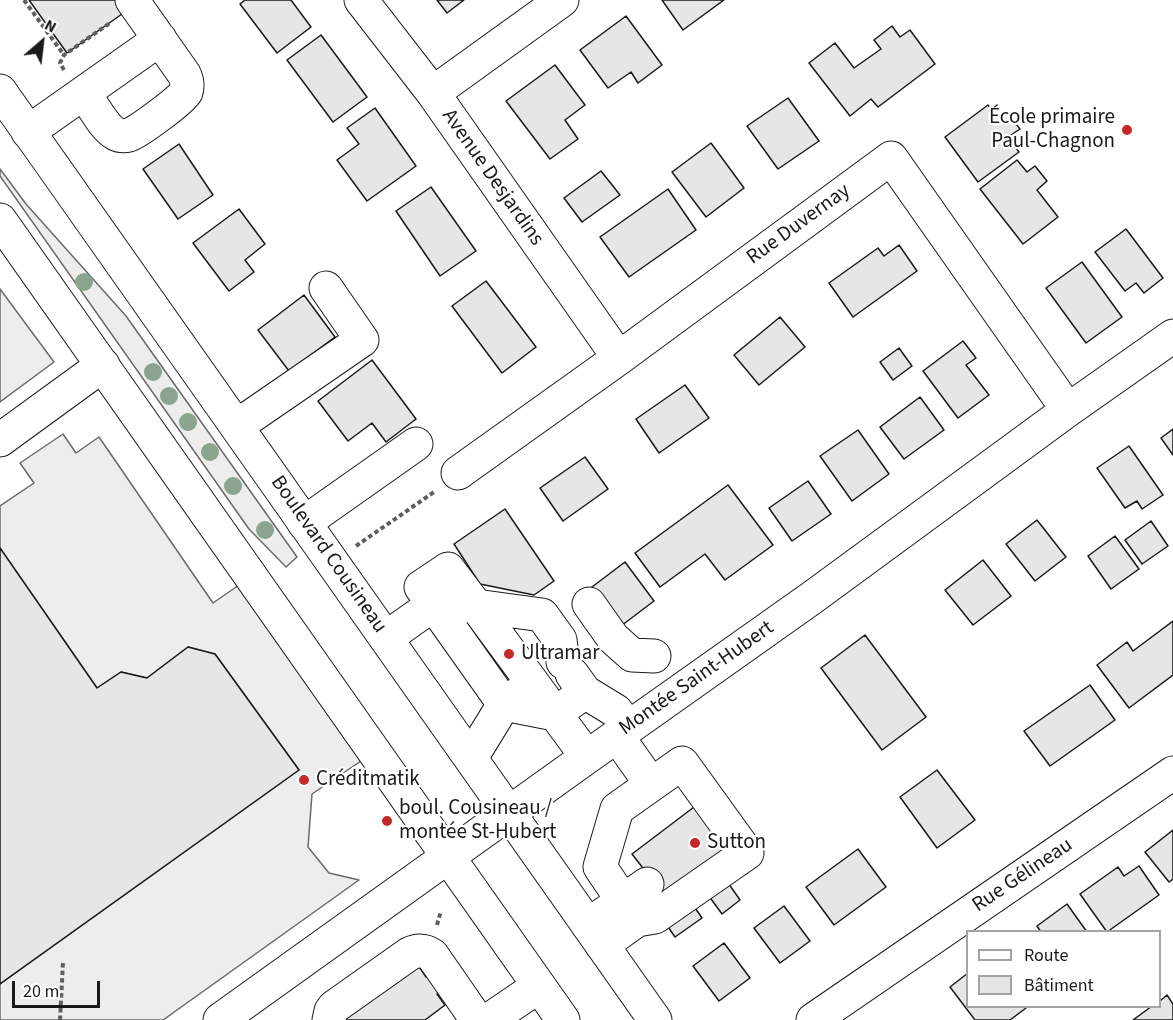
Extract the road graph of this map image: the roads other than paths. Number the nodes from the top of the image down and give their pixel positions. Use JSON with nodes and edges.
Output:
{"nodes":[{"id":1,"x":361,"y":0,"type":"edge"},
{"id":2,"x":562,"y":0,"type":"edge"},
{"id":3,"x":121,"y":11,"type":"edge"},
{"id":4,"x":160,"y":39,"type":"junction"},
{"id":5,"x":0,"y":91,"type":"edge"},
{"id":6,"x":84,"y":93,"type":"junction"},
{"id":7,"x":433,"y":93,"type":"junction"},
{"id":8,"x":28,"y":132,"type":"junction"},
{"id":9,"x":0,"y":220,"type":"edge"},
{"id":10,"x":326,"y":288,"type":"dead end"},
{"id":11,"x":1173,"y":336,"type":"edge"},
{"id":12,"x":619,"y":358,"type":"junction"},
{"id":13,"x":103,"y":365,"type":"junction"},
{"id":14,"x":1068,"y":410,"type":"junction"},
{"id":15,"x":237,"y":426,"type":"junction"},
{"id":16,"x":0,"y":440,"type":"edge"},
{"id":17,"x":416,"y":444,"type":"dead end"},
{"id":18,"x":446,"y":482,"type":"road end"},
{"id":19,"x":304,"y":523,"type":"junction"},
{"id":20,"x":434,"y":604,"type":"junction"},
{"id":21,"x":589,"y":604,"type":"dead end"},
{"id":22,"x":476,"y":606,"type":"junction"},
{"id":23,"x":634,"y":629,"type":"dead end"},
{"id":24,"x":386,"y":638,"type":"junction"},
{"id":25,"x":654,"y":656,"type":"junction"},
{"id":26,"x":563,"y":662,"type":"junction"},
{"id":27,"x":534,"y":683,"type":"junction"},
{"id":28,"x":585,"y":692,"type":"junction"},
{"id":29,"x":679,"y":692,"type":"junction"},
{"id":30,"x":504,"y":704,"type":"junction"},
{"id":31,"x":555,"y":714,"type":"junction"},
{"id":32,"x":622,"y":732,"type":"junction"},
{"id":33,"x":587,"y":757,"type":"junction"},
{"id":34,"x":471,"y":758,"type":"junction"},
{"id":35,"x":1173,"y":772,"type":"edge"},
{"id":36,"x":651,"y":784,"type":"junction"},
{"id":37,"x":510,"y":813,"type":"junction"},
{"id":38,"x":448,"y":856,"type":"junction"},
{"id":39,"x":595,"y":935,"type":"junction"},
{"id":40,"x":539,"y":986,"type":"junction"},
{"id":41,"x":232,"y":1016,"type":"edge"},
{"id":42,"x":329,"y":1020,"type":"edge"},
{"id":43,"x":477,"y":1020,"type":"edge"},
{"id":44,"x":489,"y":1020,"type":"edge"},
{"id":45,"x":563,"y":1020,"type":"edge"},
{"id":46,"x":655,"y":1020,"type":"edge"},
{"id":47,"x":813,"y":1020,"type":"edge"}],
"edges":[{"from":1,"to":7,"type":"street","name":"Avenue Desjardins"},
{"from":2,"to":7,"type":"street"},
{"from":3,"to":4,"type":"street"},
{"from":4,"to":6,"type":"street"},
{"from":4,"to":6,"type":"street"},
{"from":5,"to":8,"type":"street","name":"Boulevard Cousineau"},
{"from":6,"to":8,"type":"street"},
{"from":7,"to":12,"type":"street","name":"Avenue Desjardins"},
{"from":8,"to":15,"type":"street","name":"Boulevard Cousineau"},
{"from":9,"to":13,"type":"street"},
{"from":10,"to":15,"type":"street"},
{"from":11,"to":14,"type":"street","name":"Montée Saint-Hubert"},
{"from":12,"to":14,"type":"street","name":"Rue Duvernay"},
{"from":12,"to":18,"type":"street","name":"Rue Duvernay"},
{"from":13,"to":16,"type":"street"},
{"from":13,"to":38,"type":"street"},
{"from":14,"to":29,"type":"street","name":"Montée Saint-Hubert"},
{"from":15,"to":19,"type":"street","name":"Boulevard Cousineau"},
{"from":17,"to":19,"type":"street"},
{"from":19,"to":24,"type":"street","name":"Boulevard Cousineau"},
{"from":20,"to":22,"type":"street"},
{"from":20,"to":24,"type":"street"},
{"from":20,"to":30,"type":"street"},
{"from":21,"to":25,"type":"street"},
{"from":22,"to":26,"type":"street"},
{"from":22,"to":27,"type":"street"},
{"from":23,"to":25,"type":"street"},
{"from":24,"to":34,"type":"street","name":"Boulevard Cousineau"},
{"from":25,"to":29,"type":"street"},
{"from":26,"to":27,"type":"street"},
{"from":26,"to":28,"type":"street"},
{"from":27,"to":30,"type":"street"},
{"from":27,"to":31,"type":"street"},
{"from":28,"to":31,"type":"street"},
{"from":28,"to":32,"type":"street"},
{"from":29,"to":32,"type":"street","name":"Montée Saint-Hubert"},
{"from":30,"to":31,"type":"street"},
{"from":30,"to":34,"type":"street"},
{"from":31,"to":33,"type":"street"},
{"from":32,"to":33,"type":"street","name":"Montée Saint-Hubert"},
{"from":32,"to":36,"type":"street"},
{"from":33,"to":37,"type":"street","name":"Montée Saint-Hubert"},
{"from":34,"to":37,"type":"street","name":"Boulevard Cousineau"},
{"from":35,"to":47,"type":"street","name":"Rue Gélineau"},
{"from":36,"to":39,"type":"street"},
{"from":36,"to":39,"type":"street"},
{"from":37,"to":38,"type":"street","name":"Montée Saint-Hubert"},
{"from":37,"to":39,"type":"street","name":"Boulevard Cousineau"},
{"from":38,"to":40,"type":"street"},
{"from":38,"to":41,"type":"street","name":"Montée Saint-Hubert"},
{"from":39,"to":46,"type":"street","name":"Boulevard Cousineau"},
{"from":40,"to":44,"type":"street"},
{"from":40,"to":45,"type":"street"},
{"from":42,"to":43,"type":"street"}]}
